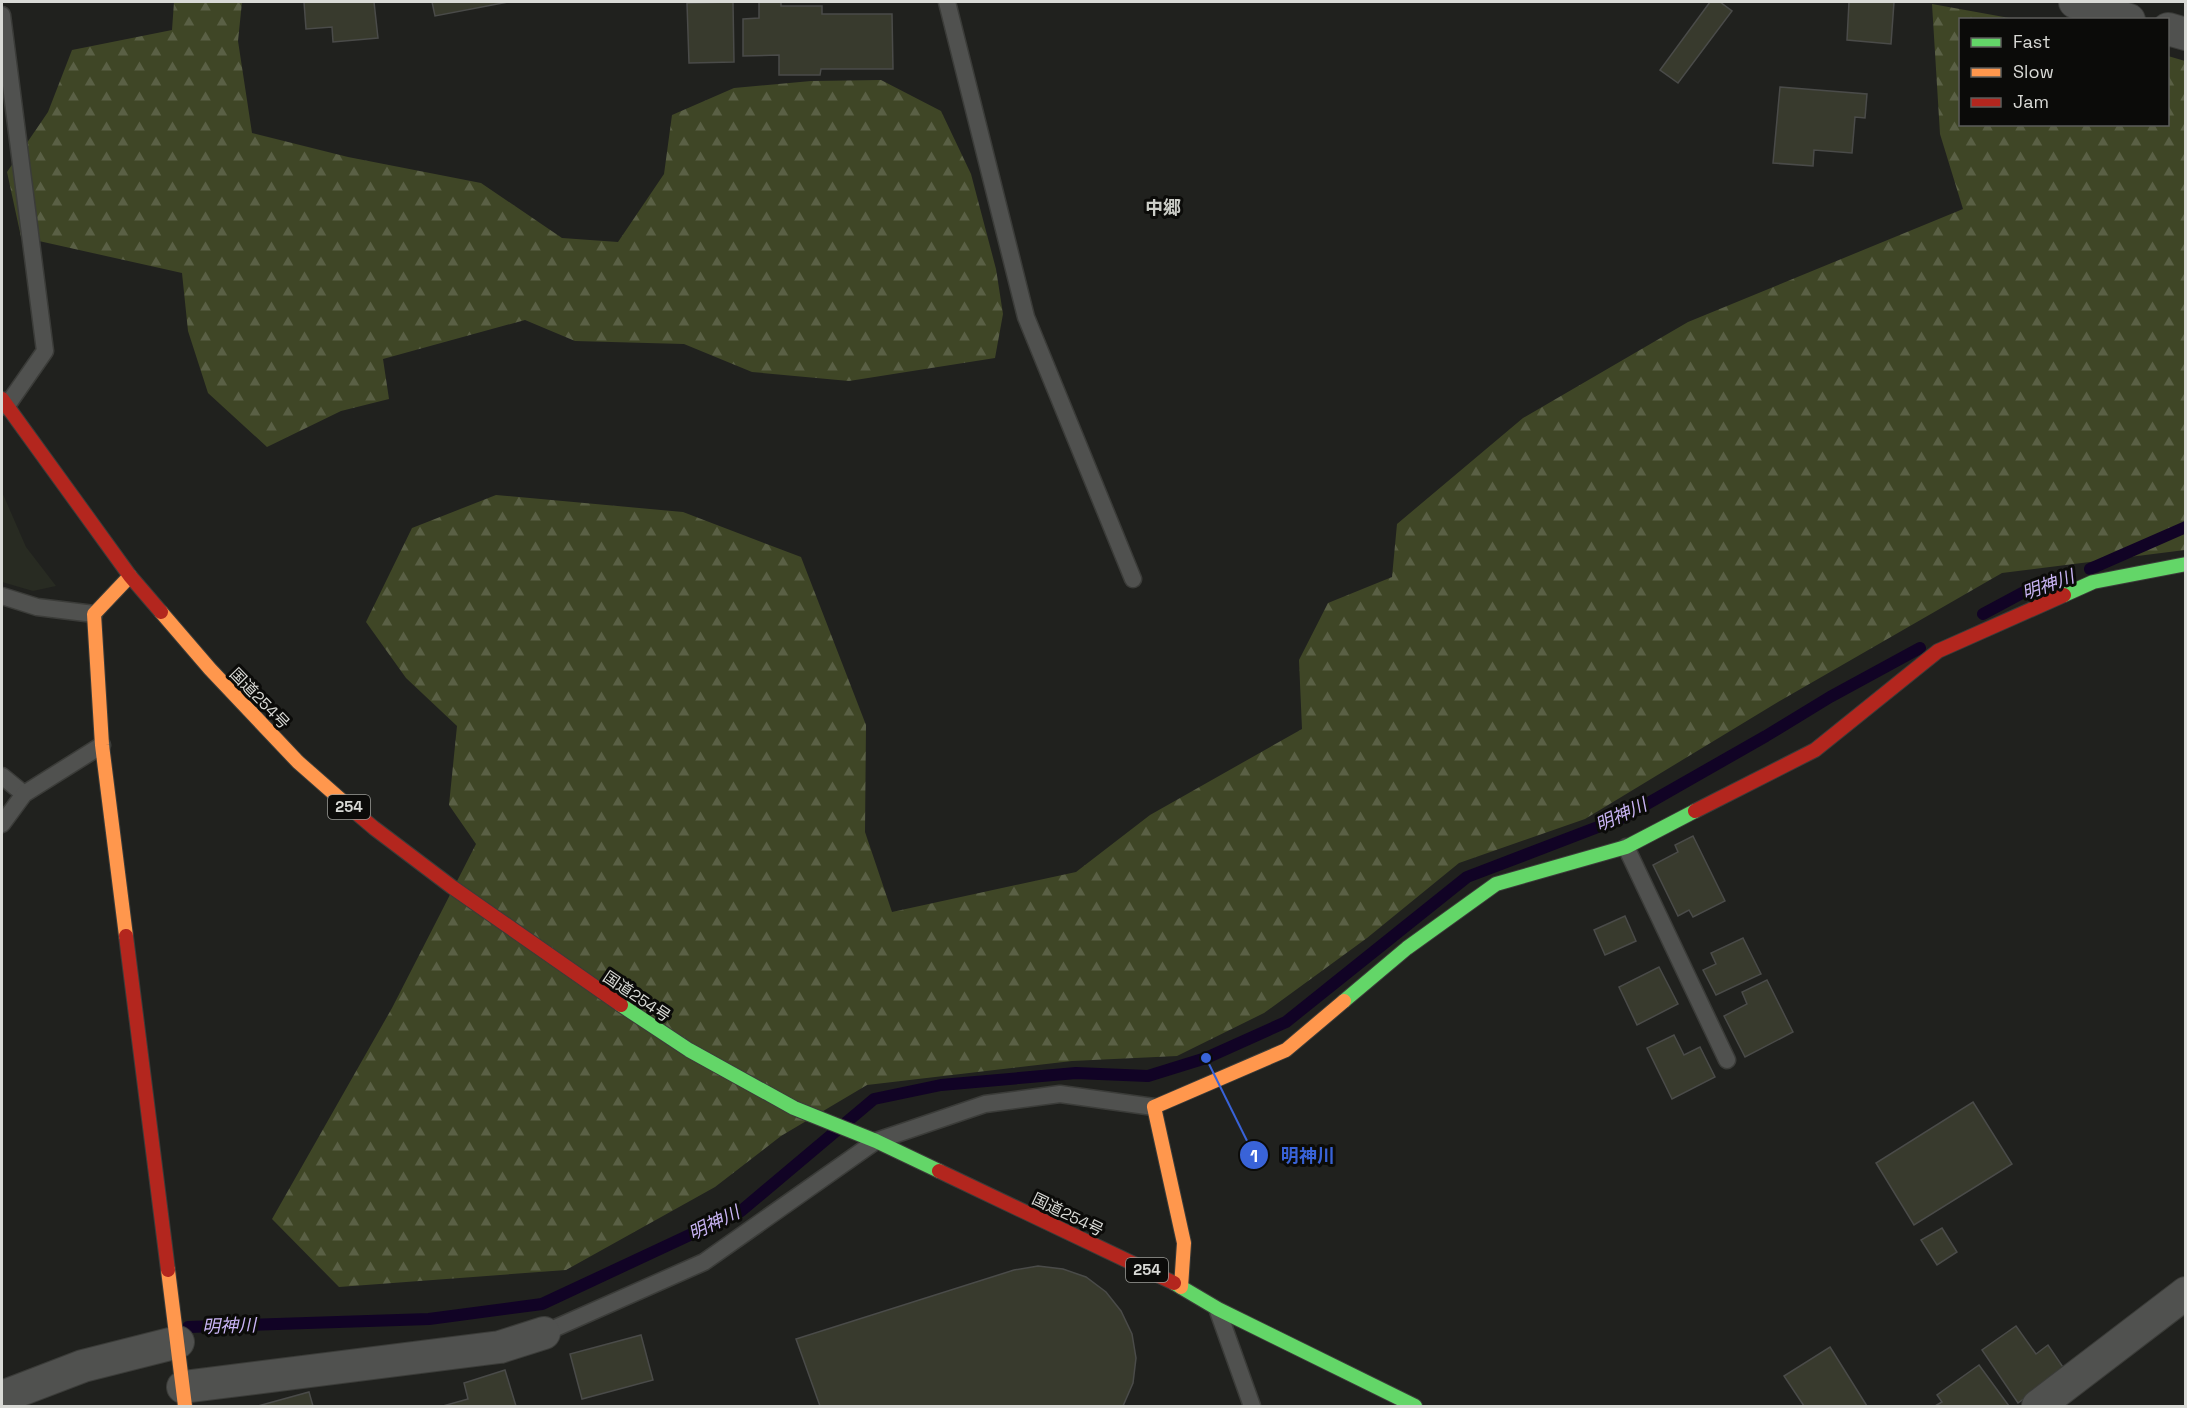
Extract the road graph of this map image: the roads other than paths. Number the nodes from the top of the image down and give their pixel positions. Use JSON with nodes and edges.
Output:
{"nodes":[{"id":1,"x":947,"y":2,"type":"edge"},
{"id":2,"x":2075,"y":2,"type":"edge"},
{"id":3,"x":2,"y":15,"type":"edge"},
{"id":4,"x":2123,"y":18,"type":"edge"},
{"id":5,"x":2169,"y":29,"type":"edge"},
{"id":6,"x":2186,"y":34,"type":"edge"},
{"id":7,"x":4,"y":403,"type":"edge"},
{"id":8,"x":2186,"y":564,"type":"edge"},
{"id":9,"x":130,"y":576,"type":"junction"},
{"id":10,"x":1133,"y":579,"type":"dead end"},
{"id":11,"x":2,"y":596,"type":"edge"},
{"id":12,"x":93,"y":614,"type":"junction"},
{"id":13,"x":102,"y":745,"type":"junction"},
{"id":14,"x":2,"y":776,"type":"edge"},
{"id":15,"x":24,"y":794,"type":"junction"},
{"id":16,"x":2,"y":824,"type":"edge"},
{"id":17,"x":1626,"y":847,"type":"junction"},
{"id":18,"x":1727,"y":1060,"type":"dead end"},
{"id":19,"x":1154,"y":1107,"type":"junction"},
{"id":20,"x":876,"y":1141,"type":"junction"},
{"id":21,"x":1181,"y":1287,"type":"junction"},
{"id":22,"x":2186,"y":1293,"type":"edge"},
{"id":23,"x":1218,"y":1309,"type":"junction"},
{"id":24,"x":544,"y":1334,"type":"joint"},
{"id":25,"x":178,"y":1342,"type":"junction"},
{"id":26,"x":2,"y":1397,"type":"edge"},
{"id":27,"x":184,"y":1397,"type":"edge"},
{"id":28,"x":1252,"y":1407,"type":"edge"},
{"id":29,"x":1415,"y":1407,"type":"edge"},
{"id":30,"x":2038,"y":1407,"type":"edge"}],
"edges":[{"from":1,"to":10,"type":"lane"},
{"from":2,"to":4,"type":"street"},
{"from":3,"to":7,"type":"lane"},
{"from":5,"to":6,"type":"street"},
{"from":7,"to":9,"type":"main road","name":"国道254号","number":"254"},
{"from":8,"to":17,"type":"main road"},
{"from":9,"to":12,"type":"main road"},
{"from":9,"to":20,"type":"main road","name":"国道254号","number":"254"},
{"from":11,"to":12,"type":"lane"},
{"from":12,"to":13,"type":"main road"},
{"from":13,"to":15,"type":"lane"},
{"from":13,"to":25,"type":"main road"},
{"from":14,"to":15,"type":"lane"},
{"from":15,"to":16,"type":"lane"},
{"from":17,"to":18,"type":"lane"},
{"from":17,"to":19,"type":"main road"},
{"from":19,"to":20,"type":"lane"},
{"from":19,"to":21,"type":"main road"},
{"from":20,"to":21,"type":"main road","name":"国道254号","number":"254"},
{"from":20,"to":24,"type":"lane"},
{"from":21,"to":23,"type":"main road","name":"国道254号","number":"254"},
{"from":22,"to":30,"type":"street"},
{"from":23,"to":28,"type":"lane"},
{"from":23,"to":29,"type":"main road","name":"国道254号","number":"254"},
{"from":24,"to":27,"type":"street"},
{"from":25,"to":26,"type":"street"},
{"from":25,"to":27,"type":"main road"}]}
